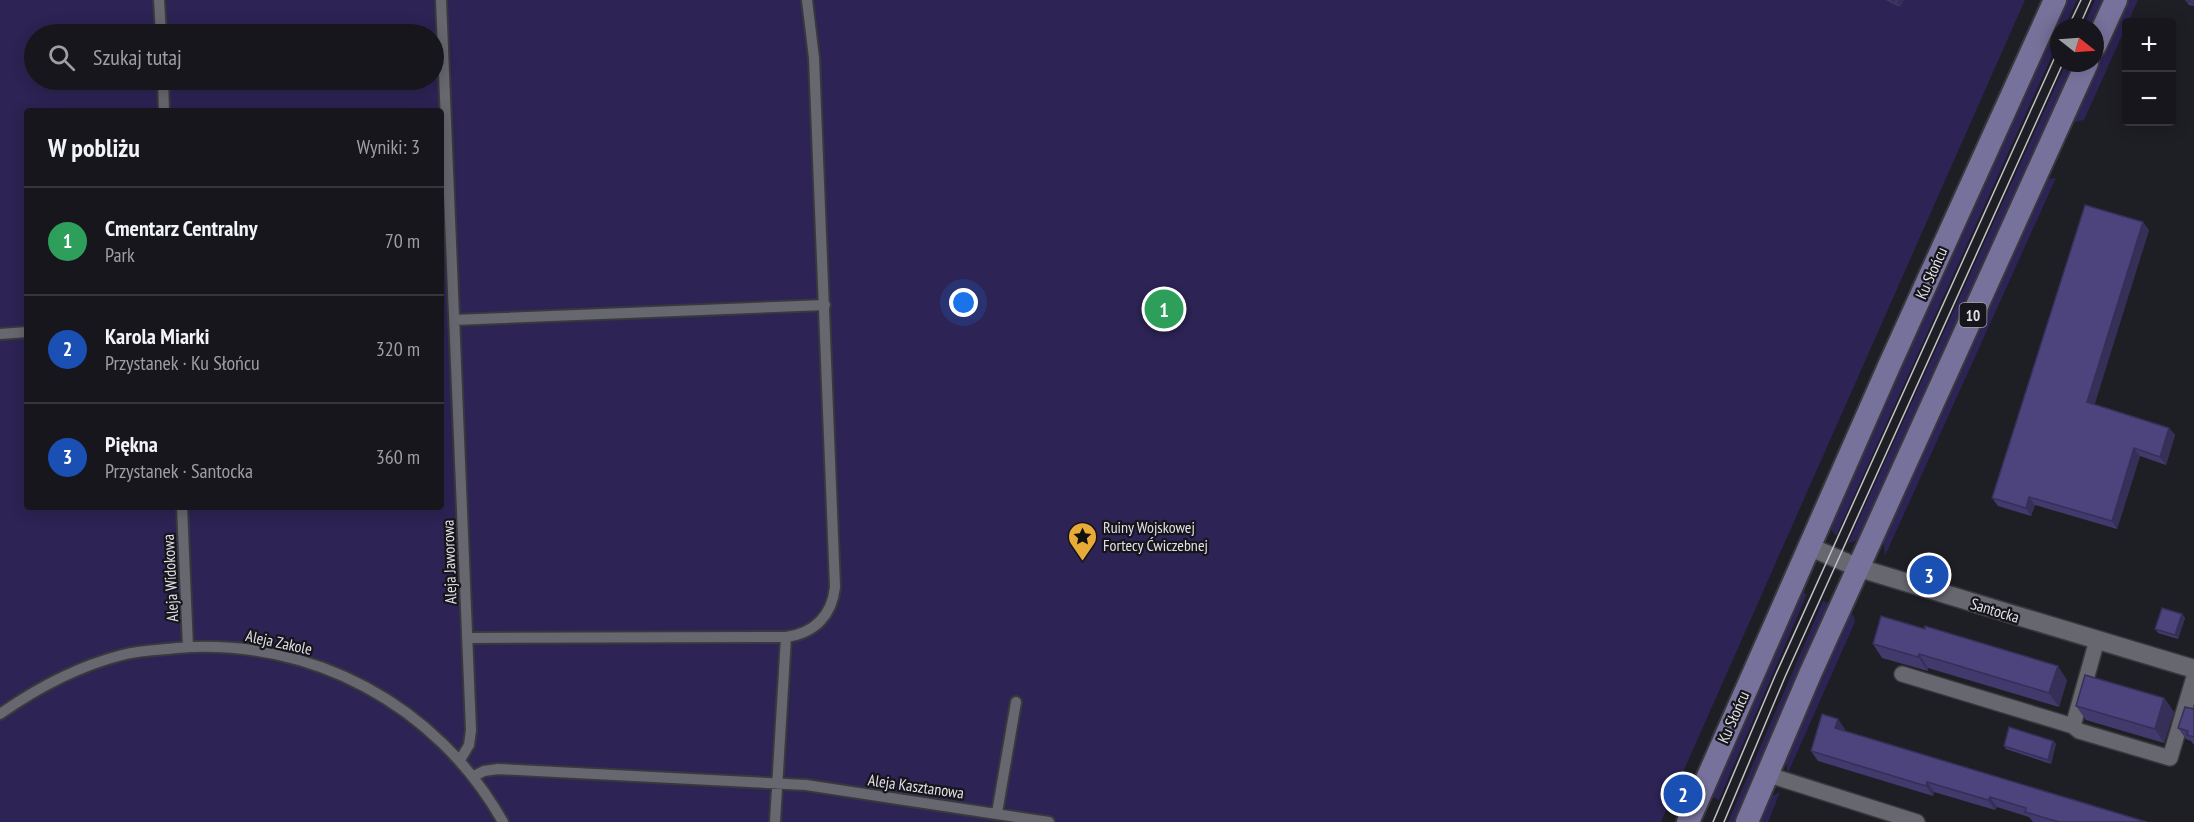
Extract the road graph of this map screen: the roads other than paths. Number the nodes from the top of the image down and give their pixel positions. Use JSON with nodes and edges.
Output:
{"nodes":[{"id":1,"x":159,"y":0,"type":"edge"},
{"id":2,"x":441,"y":0,"type":"edge"},
{"id":3,"x":807,"y":0,"type":"edge"},
{"id":4,"x":2055,"y":0,"type":"edge"},
{"id":5,"x":2116,"y":0,"type":"edge"},
{"id":6,"x":160,"y":24,"type":"edge"},
{"id":7,"x":442,"y":24,"type":"edge"},
{"id":8,"x":2104,"y":26,"type":"edge"},
{"id":9,"x":2083,"y":72,"type":"edge"},
{"id":10,"x":444,"y":73,"type":"edge"},
{"id":11,"x":163,"y":90,"type":"edge"},
{"id":12,"x":164,"y":108,"type":"edge"},
{"id":13,"x":825,"y":305,"type":"junction"},
{"id":14,"x":444,"y":313,"type":"edge"},
{"id":15,"x":454,"y":315,"type":"junction"},
{"id":16,"x":24,"y":332,"type":"edge"},
{"id":17,"x":0,"y":334,"type":"edge"},
{"id":18,"x":182,"y":510,"type":"edge"},
{"id":19,"x":1810,"y":547,"type":"junction"},
{"id":20,"x":1859,"y":568,"type":"junction"},
{"id":21,"x":786,"y":637,"type":"junction"},
{"id":22,"x":468,"y":638,"type":"junction"},
{"id":23,"x":2097,"y":640,"type":"junction"},
{"id":24,"x":188,"y":647,"type":"junction"},
{"id":25,"x":2194,"y":669,"type":"edge"},
{"id":26,"x":1902,"y":674,"type":"dead end"},
{"id":27,"x":2194,"y":677,"type":"edge"},
{"id":28,"x":1016,"y":702,"type":"dead end"},
{"id":29,"x":0,"y":714,"type":"edge"},
{"id":30,"x":2073,"y":726,"type":"junction"},
{"id":31,"x":459,"y":760,"type":"junction"},
{"id":32,"x":1766,"y":774,"type":"junction"},
{"id":33,"x":474,"y":776,"type":"junction"},
{"id":34,"x":778,"y":785,"type":"junction"},
{"id":35,"x":997,"y":813,"type":"junction"},
{"id":36,"x":503,"y":822,"type":"edge"},
{"id":37,"x":776,"y":822,"type":"edge"},
{"id":38,"x":1049,"y":822,"type":"edge"},
{"id":39,"x":1688,"y":822,"type":"edge"},
{"id":40,"x":1747,"y":822,"type":"edge"},
{"id":41,"x":1917,"y":822,"type":"edge"}],
"edges":[{"from":1,"to":6,"type":"street"},
{"from":2,"to":7,"type":"street","name":"Aleja Jaworowa"},
{"from":3,"to":13,"type":"street"},
{"from":4,"to":19,"type":"main road","name":"Ku Słońcu"},
{"from":5,"to":8,"type":"main road"},
{"from":9,"to":20,"type":"main road","number":"10"},
{"from":10,"to":15,"type":"street","name":"Aleja Jaworowa"},
{"from":11,"to":12,"type":"street"},
{"from":13,"to":15,"type":"street"},
{"from":13,"to":21,"type":"street"},
{"from":14,"to":15,"type":"street"},
{"from":15,"to":22,"type":"street","name":"Aleja Jaworowa"},
{"from":16,"to":17,"type":"street"},
{"from":18,"to":24,"type":"street","name":"Aleja Widokowa"},
{"from":19,"to":20,"type":"street"},
{"from":19,"to":39,"type":"main road","name":"Ku Słońcu"},
{"from":20,"to":23,"type":"street","name":"Santocka"},
{"from":20,"to":32,"type":"main road","number":"10"},
{"from":21,"to":22,"type":"street"},
{"from":21,"to":34,"type":"street"},
{"from":22,"to":31,"type":"street","name":"Aleja Jaworowa"},
{"from":23,"to":25,"type":"street","name":"Santocka"},
{"from":23,"to":30,"type":"street"},
{"from":24,"to":29,"type":"street","name":"Aleja Zakole"},
{"from":24,"to":31,"type":"street","name":"Aleja Zakole"},
{"from":26,"to":30,"type":"street"},
{"from":27,"to":30,"type":"street"},
{"from":28,"to":35,"type":"street"},
{"from":31,"to":33,"type":"street","name":"Aleja Zakole"},
{"from":32,"to":40,"type":"main road","number":"10"},
{"from":32,"to":41,"type":"street"},
{"from":33,"to":34,"type":"street","name":"Aleja Kasztanowa"},
{"from":33,"to":36,"type":"street","name":"Aleja Zakole"},
{"from":34,"to":35,"type":"street","name":"Aleja Kasztanowa"},
{"from":34,"to":37,"type":"street"},
{"from":35,"to":38,"type":"street","name":"Aleja Kasztanowa"}]}
